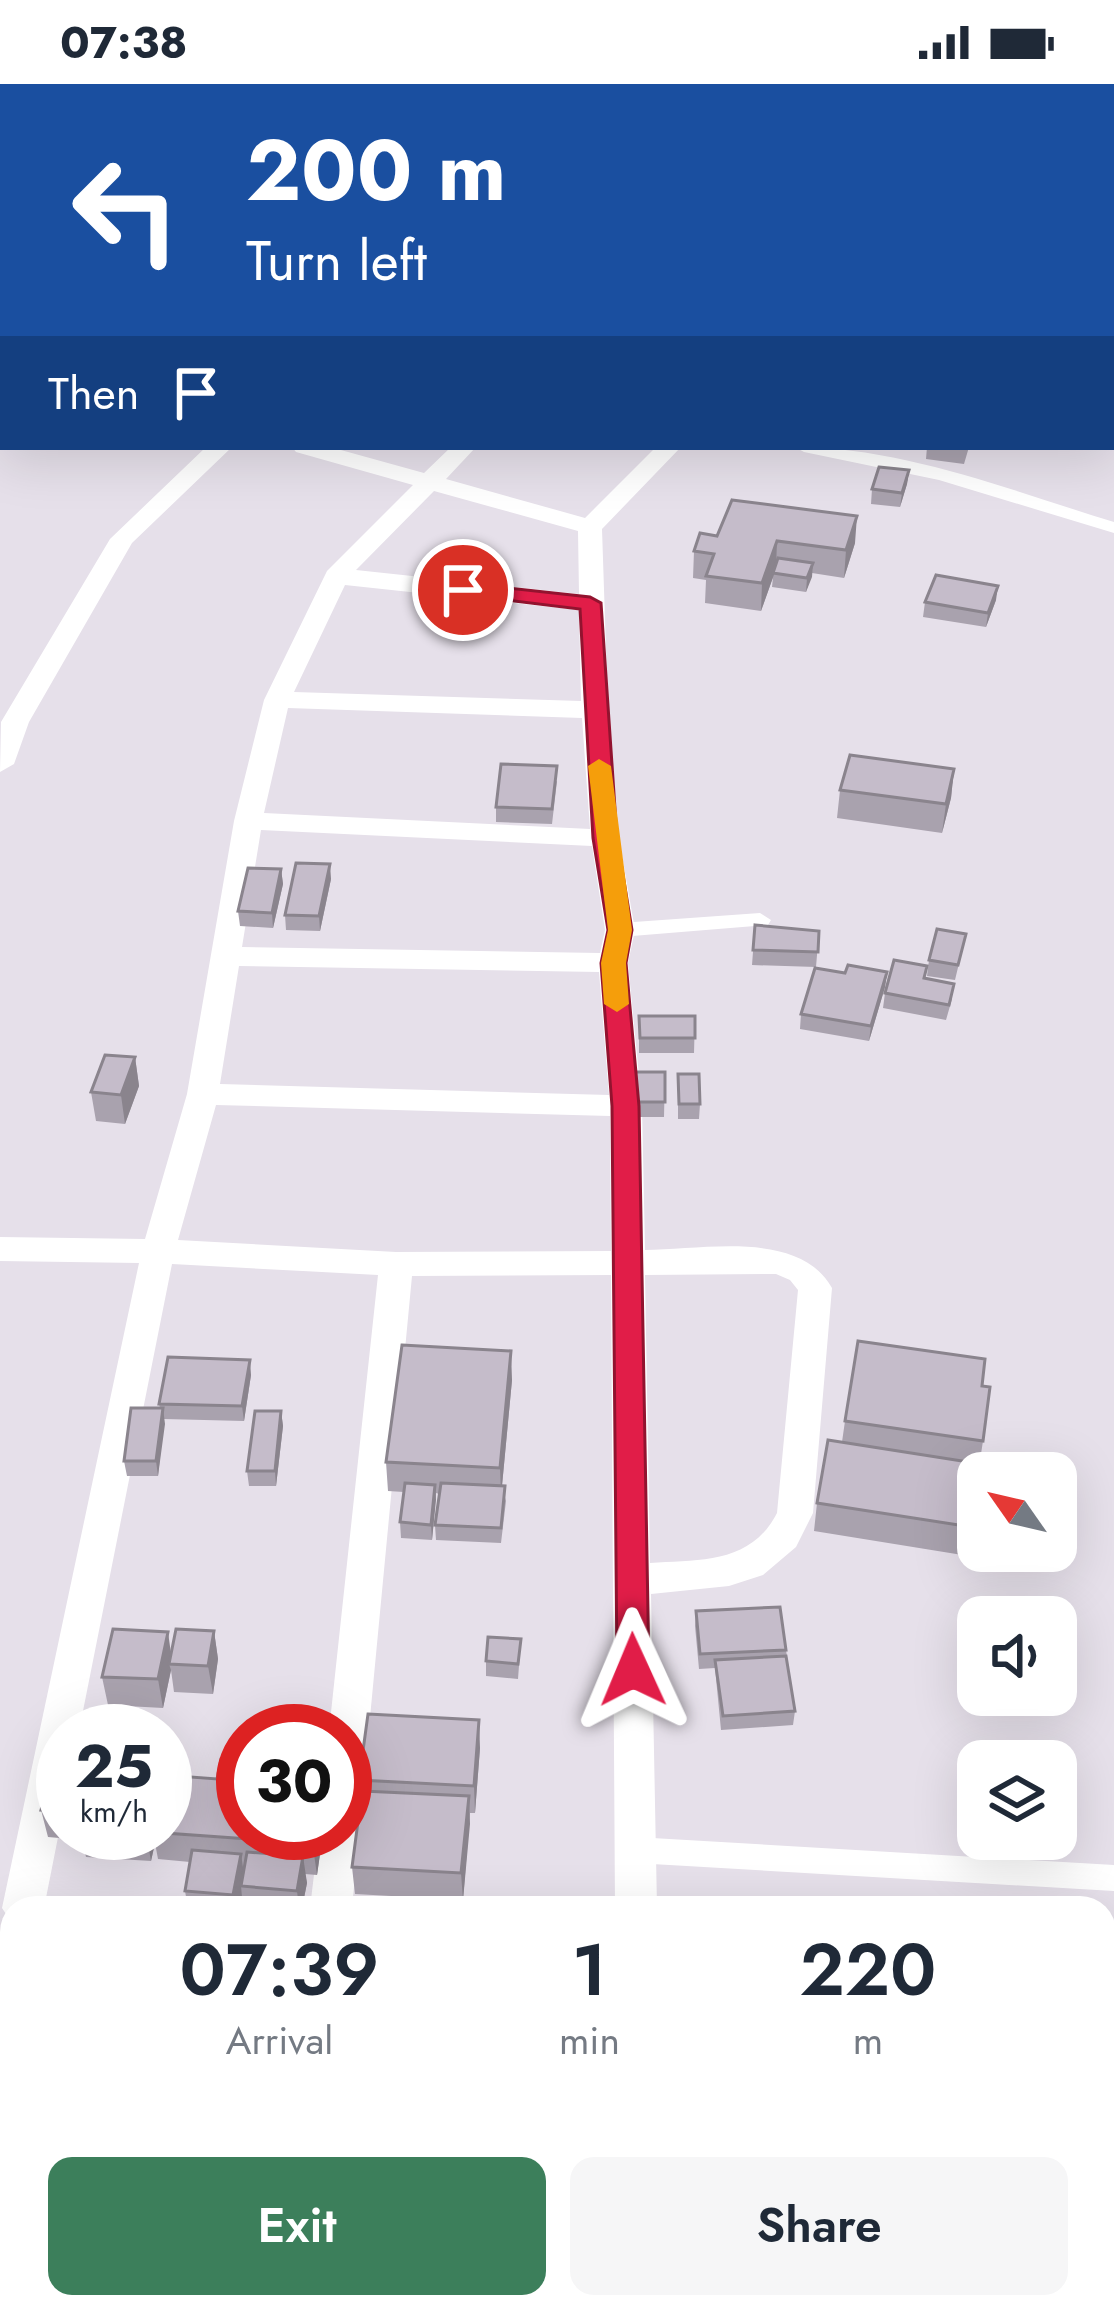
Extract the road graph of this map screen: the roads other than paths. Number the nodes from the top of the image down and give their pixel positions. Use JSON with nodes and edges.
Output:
{"nodes":[{"id":1,"x":217,"y":450,"type":"edge"},
{"id":2,"x":315,"y":450,"type":"edge"},
{"id":3,"x":461,"y":450,"type":"edge"},
{"id":4,"x":666,"y":450,"type":"edge"},
{"id":5,"x":818,"y":450,"type":"edge"},
{"id":6,"x":428,"y":480,"type":"junction"},
{"id":7,"x":590,"y":527,"type":"junction"},
{"id":8,"x":1114,"y":528,"type":"edge"},
{"id":9,"x":336,"y":576,"type":"junction"},
{"id":10,"x":590,"y":603,"type":"junction"},
{"id":11,"x":277,"y":700,"type":"junction"},
{"id":12,"x":595,"y":710,"type":"junction"},
{"id":13,"x":7,"y":723,"type":"edge"},
{"id":14,"x":0,"y":764,"type":"edge"},
{"id":15,"x":248,"y":821,"type":"junction"},
{"id":16,"x":605,"y":838,"type":"junction"},
{"id":17,"x":760,"y":920,"type":"edge"},
{"id":18,"x":620,"y":930,"type":"junction"},
{"id":19,"x":229,"y":956,"type":"junction"},
{"id":20,"x":614,"y":963,"type":"junction"},
{"id":21,"x":203,"y":1094,"type":"junction"},
{"id":22,"x":626,"y":1106,"type":"junction"},
{"id":23,"x":0,"y":1249,"type":"edge"},
{"id":24,"x":158,"y":1251,"type":"junction"},
{"id":25,"x":396,"y":1264,"type":"junction"},
{"id":26,"x":626,"y":1264,"type":"junction"},
{"id":27,"x":632,"y":1580,"type":"junction"},
{"id":28,"x":352,"y":1704,"type":"edge"},
{"id":29,"x":635,"y":1850,"type":"junction"},
{"id":30,"x":336,"y":1860,"type":"edge"},
{"id":31,"x":1114,"y":1879,"type":"edge"},
{"id":32,"x":24,"y":1896,"type":"edge"},
{"id":33,"x":332,"y":1896,"type":"edge"},
{"id":34,"x":636,"y":1896,"type":"edge"}],
"edges":[{"from":1,"to":13,"type":"street"},
{"from":2,"to":6,"type":"street"},
{"from":3,"to":6,"type":"street"},
{"from":4,"to":7,"type":"street"},
{"from":5,"to":8,"type":"lane"},
{"from":6,"to":7,"type":"street"},
{"from":6,"to":9,"type":"street"},
{"from":7,"to":10,"type":"street"},
{"from":9,"to":10,"type":"street"},
{"from":9,"to":11,"type":"street"},
{"from":10,"to":12,"type":"street"},
{"from":11,"to":12,"type":"street"},
{"from":11,"to":15,"type":"street"},
{"from":12,"to":16,"type":"street"},
{"from":13,"to":14,"type":"street"},
{"from":15,"to":16,"type":"street"},
{"from":15,"to":19,"type":"street"},
{"from":16,"to":18,"type":"street"},
{"from":17,"to":18,"type":"lane"},
{"from":18,"to":20,"type":"street"},
{"from":19,"to":20,"type":"street"},
{"from":19,"to":21,"type":"street"},
{"from":20,"to":22,"type":"street"},
{"from":21,"to":22,"type":"street"},
{"from":21,"to":24,"type":"street"},
{"from":22,"to":26,"type":"street"},
{"from":23,"to":24,"type":"street"},
{"from":24,"to":25,"type":"street"},
{"from":24,"to":32,"type":"street"},
{"from":25,"to":26,"type":"street"},
{"from":25,"to":28,"type":"street"},
{"from":26,"to":27,"type":"street"},
{"from":26,"to":27,"type":"street"},
{"from":27,"to":29,"type":"street"},
{"from":29,"to":31,"type":"lane"},
{"from":29,"to":34,"type":"street"},
{"from":30,"to":33,"type":"street"}]}
